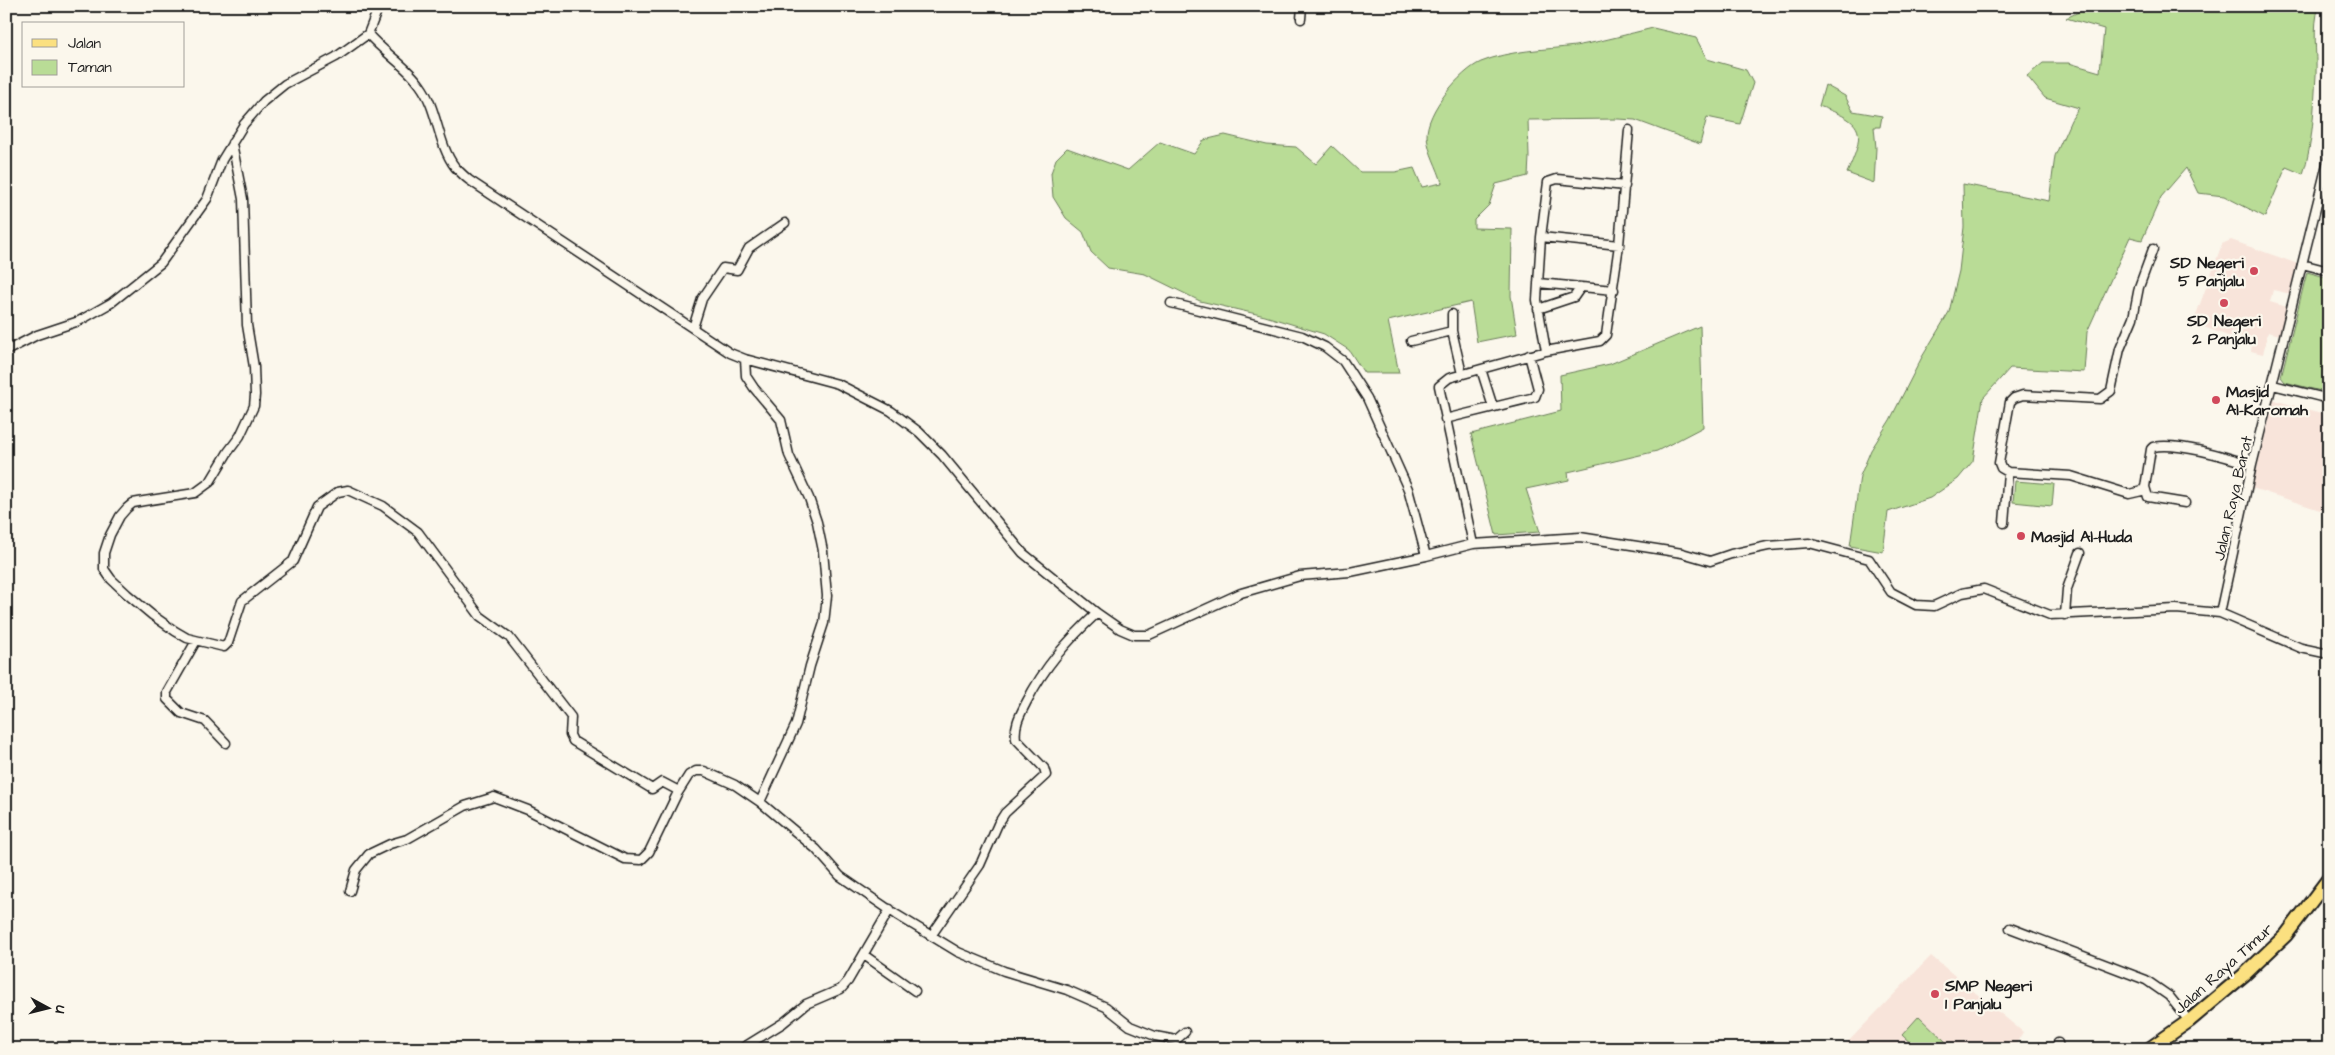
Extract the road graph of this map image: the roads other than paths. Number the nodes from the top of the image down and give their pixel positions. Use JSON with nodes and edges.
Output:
{"nodes":[{"id":1,"x":378,"y":6,"type":"edge"},
{"id":2,"x":1302,"y":6,"type":"edge"},
{"id":3,"x":1301,"y":19,"type":"dead end"},
{"id":4,"x":368,"y":34,"type":"junction"},
{"id":5,"x":1629,"y":130,"type":"dead end"},
{"id":6,"x":232,"y":143,"type":"junction"},
{"id":7,"x":2329,"y":156,"type":"edge"},
{"id":8,"x":1625,"y":186,"type":"junction"},
{"id":9,"x":785,"y":223,"type":"dead end"},
{"id":10,"x":1542,"y":237,"type":"junction"},
{"id":11,"x":1619,"y":245,"type":"junction"},
{"id":12,"x":2153,"y":249,"type":"dead end"},
{"id":13,"x":2302,"y":264,"type":"junction"},
{"id":14,"x":2329,"y":271,"type":"edge"},
{"id":15,"x":1538,"y":283,"type":"junction"},
{"id":16,"x":1581,"y":287,"type":"junction"},
{"id":17,"x":1614,"y":290,"type":"junction"},
{"id":18,"x":1171,"y":303,"type":"dead end"},
{"id":19,"x":1538,"y":309,"type":"junction"},
{"id":20,"x":1452,"y":314,"type":"dead end"},
{"id":21,"x":693,"y":328,"type":"junction"},
{"id":22,"x":1452,"y":331,"type":"junction"},
{"id":23,"x":1411,"y":341,"type":"dead end"},
{"id":24,"x":6,"y":351,"type":"edge"},
{"id":25,"x":1546,"y":351,"type":"junction"},
{"id":26,"x":1529,"y":356,"type":"junction"},
{"id":27,"x":745,"y":359,"type":"junction"},
{"id":28,"x":1481,"y":369,"type":"junction"},
{"id":29,"x":1462,"y":374,"type":"junction"},
{"id":30,"x":2273,"y":385,"type":"junction"},
{"id":31,"x":2329,"y":400,"type":"edge"},
{"id":32,"x":1494,"y":407,"type":"junction"},
{"id":33,"x":1445,"y":419,"type":"junction"},
{"id":34,"x":2252,"y":465,"type":"junction"},
{"id":35,"x":2008,"y":472,"type":"junction"},
{"id":36,"x":2146,"y":487,"type":"junction"},
{"id":37,"x":2185,"y":502,"type":"dead end"},
{"id":38,"x":2004,"y":523,"type":"dead end"},
{"id":39,"x":1473,"y":544,"type":"junction"},
{"id":40,"x":2080,"y":553,"type":"dead end"},
{"id":41,"x":1426,"y":556,"type":"junction"},
{"id":42,"x":1097,"y":613,"type":"junction"},
{"id":43,"x":2220,"y":613,"type":"junction"},
{"id":44,"x":2065,"y":615,"type":"junction"},
{"id":45,"x":196,"y":641,"type":"junction"},
{"id":46,"x":2329,"y":654,"type":"edge"},
{"id":47,"x":226,"y":743,"type":"dead end"},
{"id":48,"x":679,"y":791,"type":"junction"},
{"id":49,"x":760,"y":802,"type":"junction"},
{"id":50,"x":2329,"y":878,"type":"edge"},
{"id":51,"x":350,"y":891,"type":"dead end"},
{"id":52,"x":890,"y":910,"type":"junction"},
{"id":53,"x":2010,"y":928,"type":"dead end"},
{"id":54,"x":931,"y":936,"type":"junction"},
{"id":55,"x":864,"y":955,"type":"junction"},
{"id":56,"x":915,"y":992,"type":"dead end"},
{"id":57,"x":2189,"y":1022,"type":"junction"},
{"id":58,"x":1185,"y":1032,"type":"dead end"},
{"id":59,"x":741,"y":1049,"type":"edge"},
{"id":60,"x":2149,"y":1049,"type":"edge"}],
"edges":[{"from":1,"to":4,"type":"street"},
{"from":2,"to":3,"type":"street"},
{"from":4,"to":6,"type":"street"},
{"from":4,"to":21,"type":"street"},
{"from":5,"to":8,"type":"street"},
{"from":6,"to":24,"type":"street"},
{"from":6,"to":45,"type":"street"},
{"from":7,"to":13,"type":"street","name":"Jalan Raya Barat"},
{"from":8,"to":10,"type":"street"},
{"from":8,"to":11,"type":"street"},
{"from":9,"to":21,"type":"street"},
{"from":10,"to":11,"type":"street"},
{"from":10,"to":15,"type":"street"},
{"from":11,"to":17,"type":"street"},
{"from":12,"to":35,"type":"street"},
{"from":13,"to":14,"type":"street"},
{"from":13,"to":30,"type":"street","name":"Jalan Raya Barat"},
{"from":15,"to":16,"type":"street"},
{"from":15,"to":19,"type":"street"},
{"from":16,"to":17,"type":"street"},
{"from":16,"to":19,"type":"street"},
{"from":17,"to":25,"type":"street"},
{"from":18,"to":41,"type":"street"},
{"from":19,"to":25,"type":"street"},
{"from":20,"to":22,"type":"street"},
{"from":21,"to":27,"type":"street"},
{"from":22,"to":23,"type":"street"},
{"from":22,"to":29,"type":"street"},
{"from":25,"to":26,"type":"street"},
{"from":26,"to":28,"type":"street"},
{"from":26,"to":32,"type":"street"},
{"from":27,"to":42,"type":"street"},
{"from":27,"to":49,"type":"street"},
{"from":28,"to":29,"type":"street"},
{"from":28,"to":32,"type":"street"},
{"from":29,"to":33,"type":"street"},
{"from":30,"to":31,"type":"street"},
{"from":30,"to":34,"type":"street","name":"Jalan Raya Barat"},
{"from":32,"to":33,"type":"street"},
{"from":33,"to":39,"type":"street"},
{"from":34,"to":36,"type":"street"},
{"from":34,"to":43,"type":"street","name":"Jalan Raya Barat"},
{"from":35,"to":36,"type":"street"},
{"from":35,"to":38,"type":"street"},
{"from":36,"to":37,"type":"street"},
{"from":39,"to":41,"type":"street"},
{"from":39,"to":44,"type":"street"},
{"from":40,"to":44,"type":"street"},
{"from":41,"to":42,"type":"street"},
{"from":42,"to":54,"type":"street"},
{"from":43,"to":44,"type":"street"},
{"from":43,"to":46,"type":"street"},
{"from":45,"to":47,"type":"street"},
{"from":45,"to":48,"type":"street"},
{"from":48,"to":49,"type":"street"},
{"from":48,"to":51,"type":"street"},
{"from":49,"to":52,"type":"street"},
{"from":50,"to":57,"type":"main road","name":"Jalan Raya Timur"},
{"from":52,"to":54,"type":"street"},
{"from":52,"to":55,"type":"street"},
{"from":53,"to":57,"type":"street"},
{"from":54,"to":58,"type":"street"},
{"from":55,"to":56,"type":"street"},
{"from":55,"to":59,"type":"street"},
{"from":57,"to":60,"type":"main road","name":"Jalan Raya Timur"}]}
